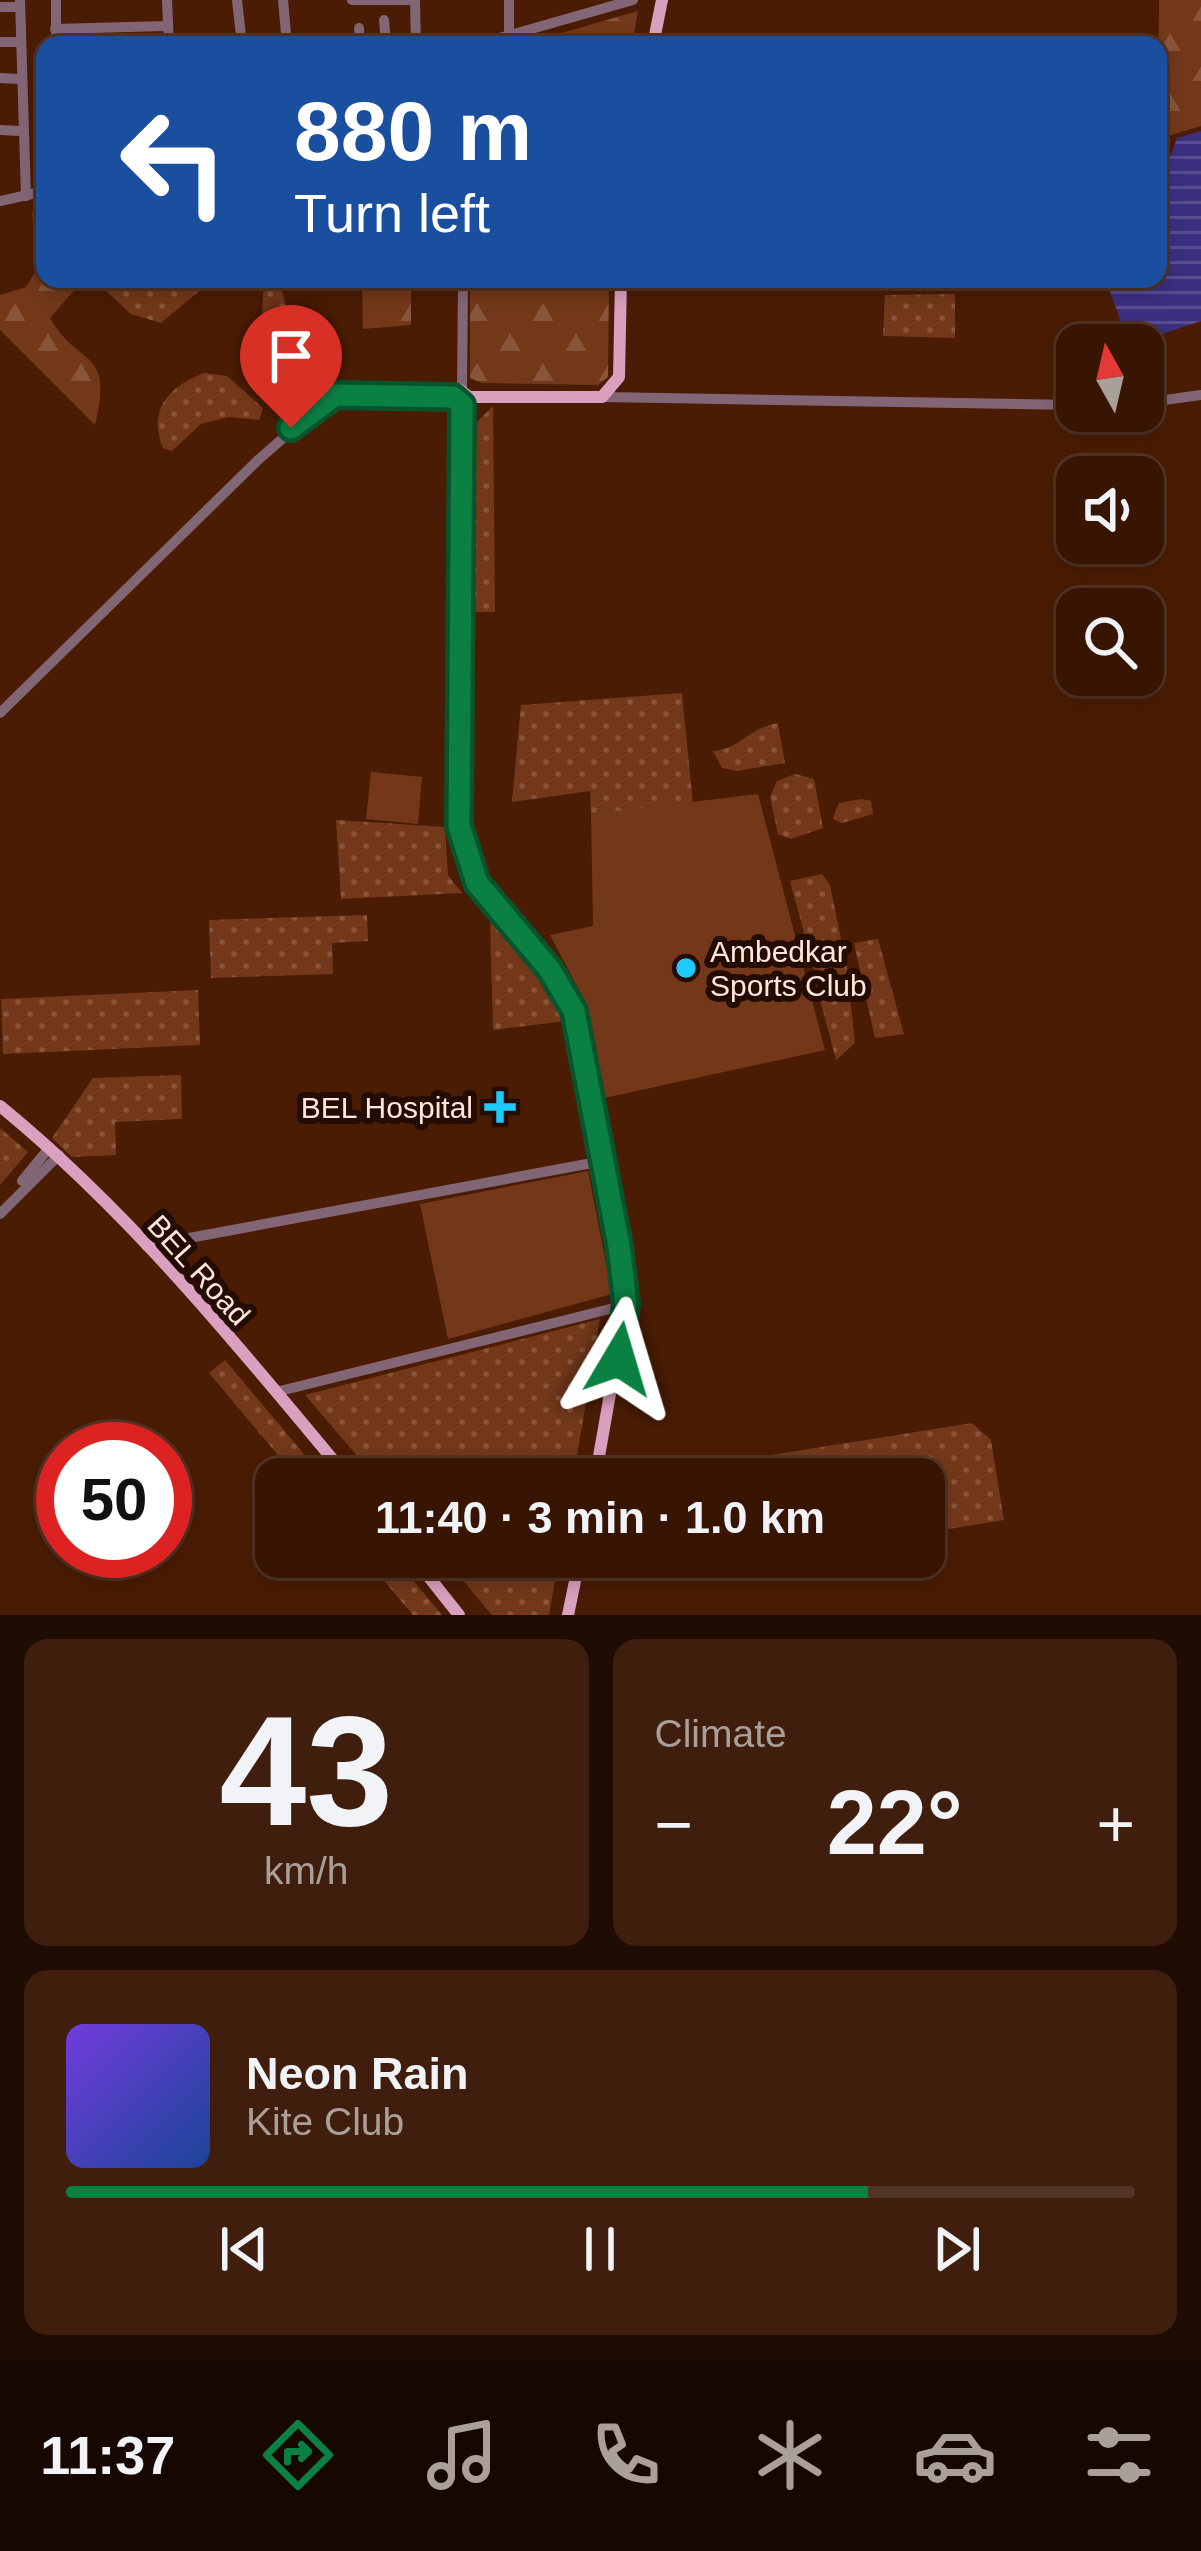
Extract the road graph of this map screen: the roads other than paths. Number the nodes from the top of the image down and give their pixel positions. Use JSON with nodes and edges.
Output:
{"nodes":[{"id":1,"x":56,"y":0,"type":"edge"},
{"id":2,"x":167,"y":0,"type":"edge"},
{"id":3,"x":237,"y":0,"type":"edge"},
{"id":4,"x":283,"y":0,"type":"edge"},
{"id":5,"x":412,"y":0,"type":"edge"},
{"id":6,"x":509,"y":0,"type":"edge"},
{"id":7,"x":633,"y":0,"type":"edge"},
{"id":8,"x":352,"y":1,"type":"edge"},
{"id":9,"x":666,"y":1,"type":"edge"},
{"id":10,"x":20,"y":3,"type":"edge"},
{"id":11,"x":0,"y":7,"type":"edge"},
{"id":12,"x":384,"y":20,"type":"dead end"},
{"id":13,"x":166,"y":26,"type":"junction"},
{"id":14,"x":56,"y":28,"type":"junction"},
{"id":15,"x":359,"y":28,"type":"dead end"},
{"id":16,"x":509,"y":35,"type":"junction"},
{"id":17,"x":56,"y":36,"type":"edge"},
{"id":18,"x":168,"y":36,"type":"edge"},
{"id":19,"x":241,"y":36,"type":"edge"},
{"id":20,"x":286,"y":36,"type":"edge"},
{"id":21,"x":359,"y":36,"type":"edge"},
{"id":22,"x":385,"y":36,"type":"edge"},
{"id":23,"x":415,"y":36,"type":"edge"},
{"id":24,"x":506,"y":36,"type":"edge"},
{"id":25,"x":655,"y":36,"type":"edge"},
{"id":26,"x":0,"y":42,"type":"edge"},
{"id":27,"x":21,"y":42,"type":"junction"},
{"id":28,"x":0,"y":79,"type":"edge"},
{"id":29,"x":20,"y":79,"type":"junction"},
{"id":30,"x":0,"y":130,"type":"edge"},
{"id":31,"x":21,"y":131,"type":"junction"},
{"id":32,"x":36,"y":193,"type":"edge"},
{"id":33,"x":26,"y":196,"type":"junction"},
{"id":34,"x":0,"y":201,"type":"edge"},
{"id":35,"x":463,"y":288,"type":"edge"},
{"id":36,"x":621,"y":288,"type":"edge"},
{"id":37,"x":1201,"y":395,"type":"edge"},
{"id":38,"x":462,"y":397,"type":"junction"},
{"id":39,"x":602,"y":397,"type":"junction"},
{"id":40,"x":1164,"y":400,"type":"edge"},
{"id":41,"x":1056,"y":405,"type":"edge"},
{"id":42,"x":0,"y":713,"type":"edge"},
{"id":43,"x":0,"y":1106,"type":"edge"},
{"id":44,"x":54,"y":1151,"type":"junction"},
{"id":45,"x":603,"y":1161,"type":"junction"},
{"id":46,"x":0,"y":1209,"type":"edge"},
{"id":47,"x":146,"y":1246,"type":"junction"},
{"id":48,"x":630,"y":1303,"type":"junction"},
{"id":49,"x":276,"y":1392,"type":"junction"},
{"id":50,"x":331,"y":1458,"type":"edge"},
{"id":51,"x":603,"y":1458,"type":"edge"},
{"id":52,"x":429,"y":1578,"type":"edge"},
{"id":53,"x":579,"y":1578,"type":"edge"},
{"id":54,"x":458,"y":1615,"type":"edge"},
{"id":55,"x":571,"y":1615,"type":"edge"}],
"edges":[{"from":1,"to":14,"type":"street"},
{"from":2,"to":13,"type":"street"},
{"from":3,"to":19,"type":"street"},
{"from":4,"to":20,"type":"street"},
{"from":5,"to":8,"type":"street"},
{"from":5,"to":23,"type":"street"},
{"from":6,"to":16,"type":"street"},
{"from":7,"to":16,"type":"street"},
{"from":9,"to":25,"type":"main road"},
{"from":10,"to":11,"type":"street"},
{"from":10,"to":27,"type":"street"},
{"from":12,"to":22,"type":"street"},
{"from":13,"to":14,"type":"street"},
{"from":13,"to":18,"type":"street"},
{"from":14,"to":17,"type":"street"},
{"from":15,"to":21,"type":"street"},
{"from":16,"to":24,"type":"street"},
{"from":26,"to":27,"type":"street"},
{"from":27,"to":29,"type":"street"},
{"from":28,"to":29,"type":"street"},
{"from":29,"to":31,"type":"street"},
{"from":30,"to":31,"type":"street"},
{"from":31,"to":33,"type":"street"},
{"from":32,"to":33,"type":"street"},
{"from":33,"to":34,"type":"street"},
{"from":35,"to":38,"type":"street"},
{"from":36,"to":39,"type":"main road"},
{"from":37,"to":40,"type":"street"},
{"from":38,"to":39,"type":"main road"},
{"from":38,"to":42,"type":"street"},
{"from":38,"to":45,"type":"main road"},
{"from":39,"to":41,"type":"street"},
{"from":43,"to":44,"type":"main road","name":"BEL Road"},
{"from":44,"to":46,"type":"street"},
{"from":44,"to":47,"type":"main road","name":"BEL Road"},
{"from":45,"to":47,"type":"street"},
{"from":45,"to":48,"type":"main road"},
{"from":47,"to":49,"type":"main road","name":"BEL Road"},
{"from":48,"to":49,"type":"street"},
{"from":48,"to":51,"type":"main road"},
{"from":49,"to":50,"type":"main road","name":"BEL Road"},
{"from":52,"to":54,"type":"main road"},
{"from":53,"to":55,"type":"main road"}]}
